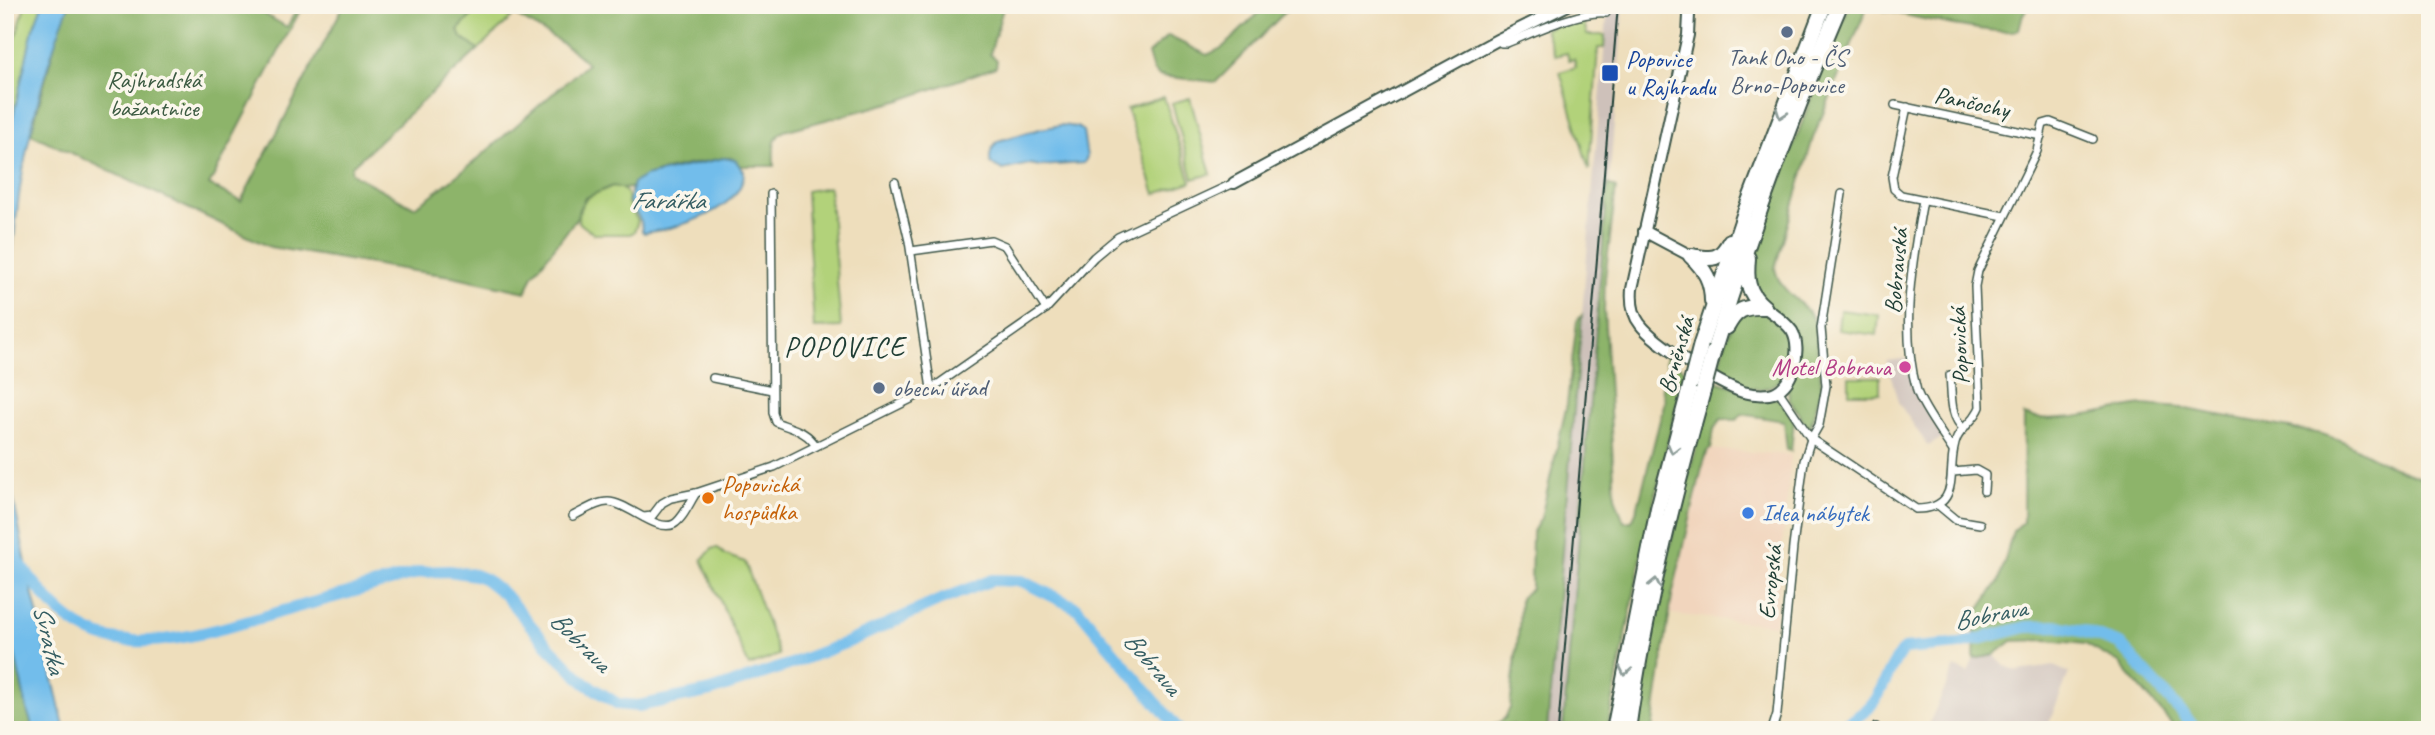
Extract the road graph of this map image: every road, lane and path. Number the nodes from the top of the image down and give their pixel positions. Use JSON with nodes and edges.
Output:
{"nodes":[{"id":1,"x":1568,"y":5,"type":"edge"},
{"id":2,"x":1686,"y":5,"type":"edge"},
{"id":3,"x":1824,"y":5,"type":"edge"},
{"id":4,"x":1840,"y":5,"type":"edge"},
{"id":5,"x":1845,"y":5,"type":"edge"},
{"id":6,"x":1606,"y":13,"type":"dead end"},
{"id":7,"x":1499,"y":39,"type":"junction"},
{"id":8,"x":1824,"y":42,"type":"junction"},
{"id":9,"x":1895,"y":105,"type":"dead end"},
{"id":10,"x":1907,"y":107,"type":"junction"},
{"id":11,"x":2040,"y":136,"type":"junction"},
{"id":12,"x":2093,"y":139,"type":"dead end"},
{"id":13,"x":895,"y":182,"type":"dead end"},
{"id":14,"x":1234,"y":183,"type":"joint"},
{"id":15,"x":771,"y":194,"type":"dead end"},
{"id":16,"x":1842,"y":194,"type":"dead end"},
{"id":17,"x":1923,"y":200,"type":"junction"},
{"id":18,"x":1745,"y":212,"type":"junction"},
{"id":19,"x":2004,"y":216,"type":"junction"},
{"id":20,"x":1752,"y":228,"type":"junction"},
{"id":21,"x":1644,"y":231,"type":"junction"},
{"id":22,"x":911,"y":251,"type":"junction"},
{"id":23,"x":1691,"y":256,"type":"junction"},
{"id":24,"x":1763,"y":307,"type":"junction"},
{"id":25,"x":1046,"y":309,"type":"junction"},
{"id":26,"x":1713,"y":310,"type":"junction"},
{"id":27,"x":1707,"y":349,"type":"junction"},
{"id":28,"x":1950,"y":375,"type":"dead end"},
{"id":29,"x":713,"y":378,"type":"dead end"},
{"id":30,"x":931,"y":389,"type":"junction"},
{"id":31,"x":772,"y":390,"type":"junction"},
{"id":32,"x":1779,"y":390,"type":"junction"},
{"id":33,"x":1964,"y":429,"type":"junction"},
{"id":34,"x":1811,"y":439,"type":"junction"},
{"id":35,"x":816,"y":446,"type":"junction"},
{"id":36,"x":1953,"y":451,"type":"junction"},
{"id":37,"x":1953,"y":472,"type":"junction"},
{"id":38,"x":1984,"y":491,"type":"dead end"},
{"id":39,"x":696,"y":493,"type":"junction"},
{"id":40,"x":1938,"y":505,"type":"junction"},
{"id":41,"x":657,"y":512,"type":"junction"},
{"id":42,"x":573,"y":516,"type":"dead end"},
{"id":43,"x":644,"y":517,"type":"junction"},
{"id":44,"x":659,"y":523,"type":"junction"},
{"id":45,"x":1980,"y":524,"type":"dead end"},
{"id":46,"x":1622,"y":726,"type":"edge"},
{"id":47,"x":1772,"y":730,"type":"edge"}],
"edges":[{"from":1,"to":7,"type":"street"},
{"from":2,"to":21,"type":"street"},
{"from":3,"to":18,"type":"highway","name":"Brněnská","one_way":true},
{"from":4,"to":8,"type":"highway"},
{"from":5,"to":8,"type":"highway"},
{"from":6,"to":7,"type":"street"},
{"from":7,"to":14,"type":"street"},
{"from":8,"to":20,"type":"highway","name":"Brněnská"},
{"from":9,"to":10,"type":"street","name":"Pančochy"},
{"from":10,"to":11,"type":"street","name":"Pančochy"},
{"from":10,"to":17,"type":"street","name":"Bobravská"},
{"from":11,"to":12,"type":"street"},
{"from":11,"to":19,"type":"street","name":"Popovická"},
{"from":13,"to":22,"type":"street"},
{"from":14,"to":25,"type":"street"},
{"from":15,"to":31,"type":"street"},
{"from":16,"to":34,"type":"street"},
{"from":17,"to":19,"type":"street"},
{"from":17,"to":36,"type":"street","name":"Bobravská"},
{"from":18,"to":23,"type":"highway"},
{"from":18,"to":26,"type":"highway","name":"Brněnská"},
{"from":19,"to":33,"type":"street","name":"Popovická"},
{"from":20,"to":24,"type":"highway"},
{"from":20,"to":27,"type":"highway","name":"Brněnská"},
{"from":21,"to":23,"type":"street"},
{"from":21,"to":32,"type":"street"},
{"from":22,"to":25,"type":"street"},
{"from":22,"to":30,"type":"street"},
{"from":23,"to":26,"type":"highway"},
{"from":24,"to":27,"type":"highway"},
{"from":24,"to":32,"type":"street"},
{"from":25,"to":30,"type":"street"},
{"from":26,"to":27,"type":"highway","name":"Brněnská"},
{"from":27,"to":46,"type":"highway","name":"Brněnská","bridge":true},
{"from":28,"to":33,"type":"street"},
{"from":29,"to":31,"type":"street"},
{"from":30,"to":35,"type":"street"},
{"from":31,"to":35,"type":"street"},
{"from":32,"to":34,"type":"street"},
{"from":33,"to":36,"type":"street","name":"Popovická"},
{"from":34,"to":40,"type":"street"},
{"from":34,"to":47,"type":"street","name":"Evropská"},
{"from":35,"to":39,"type":"street"},
{"from":36,"to":37,"type":"street","name":"Popovická"},
{"from":37,"to":38,"type":"street"},
{"from":37,"to":40,"type":"street","name":"Popovická"},
{"from":39,"to":41,"type":"street"},
{"from":39,"to":44,"type":"street"},
{"from":40,"to":45,"type":"street"},
{"from":41,"to":43,"type":"street"},
{"from":41,"to":44,"type":"street"},
{"from":42,"to":43,"type":"street"},
{"from":43,"to":44,"type":"street"}]}
